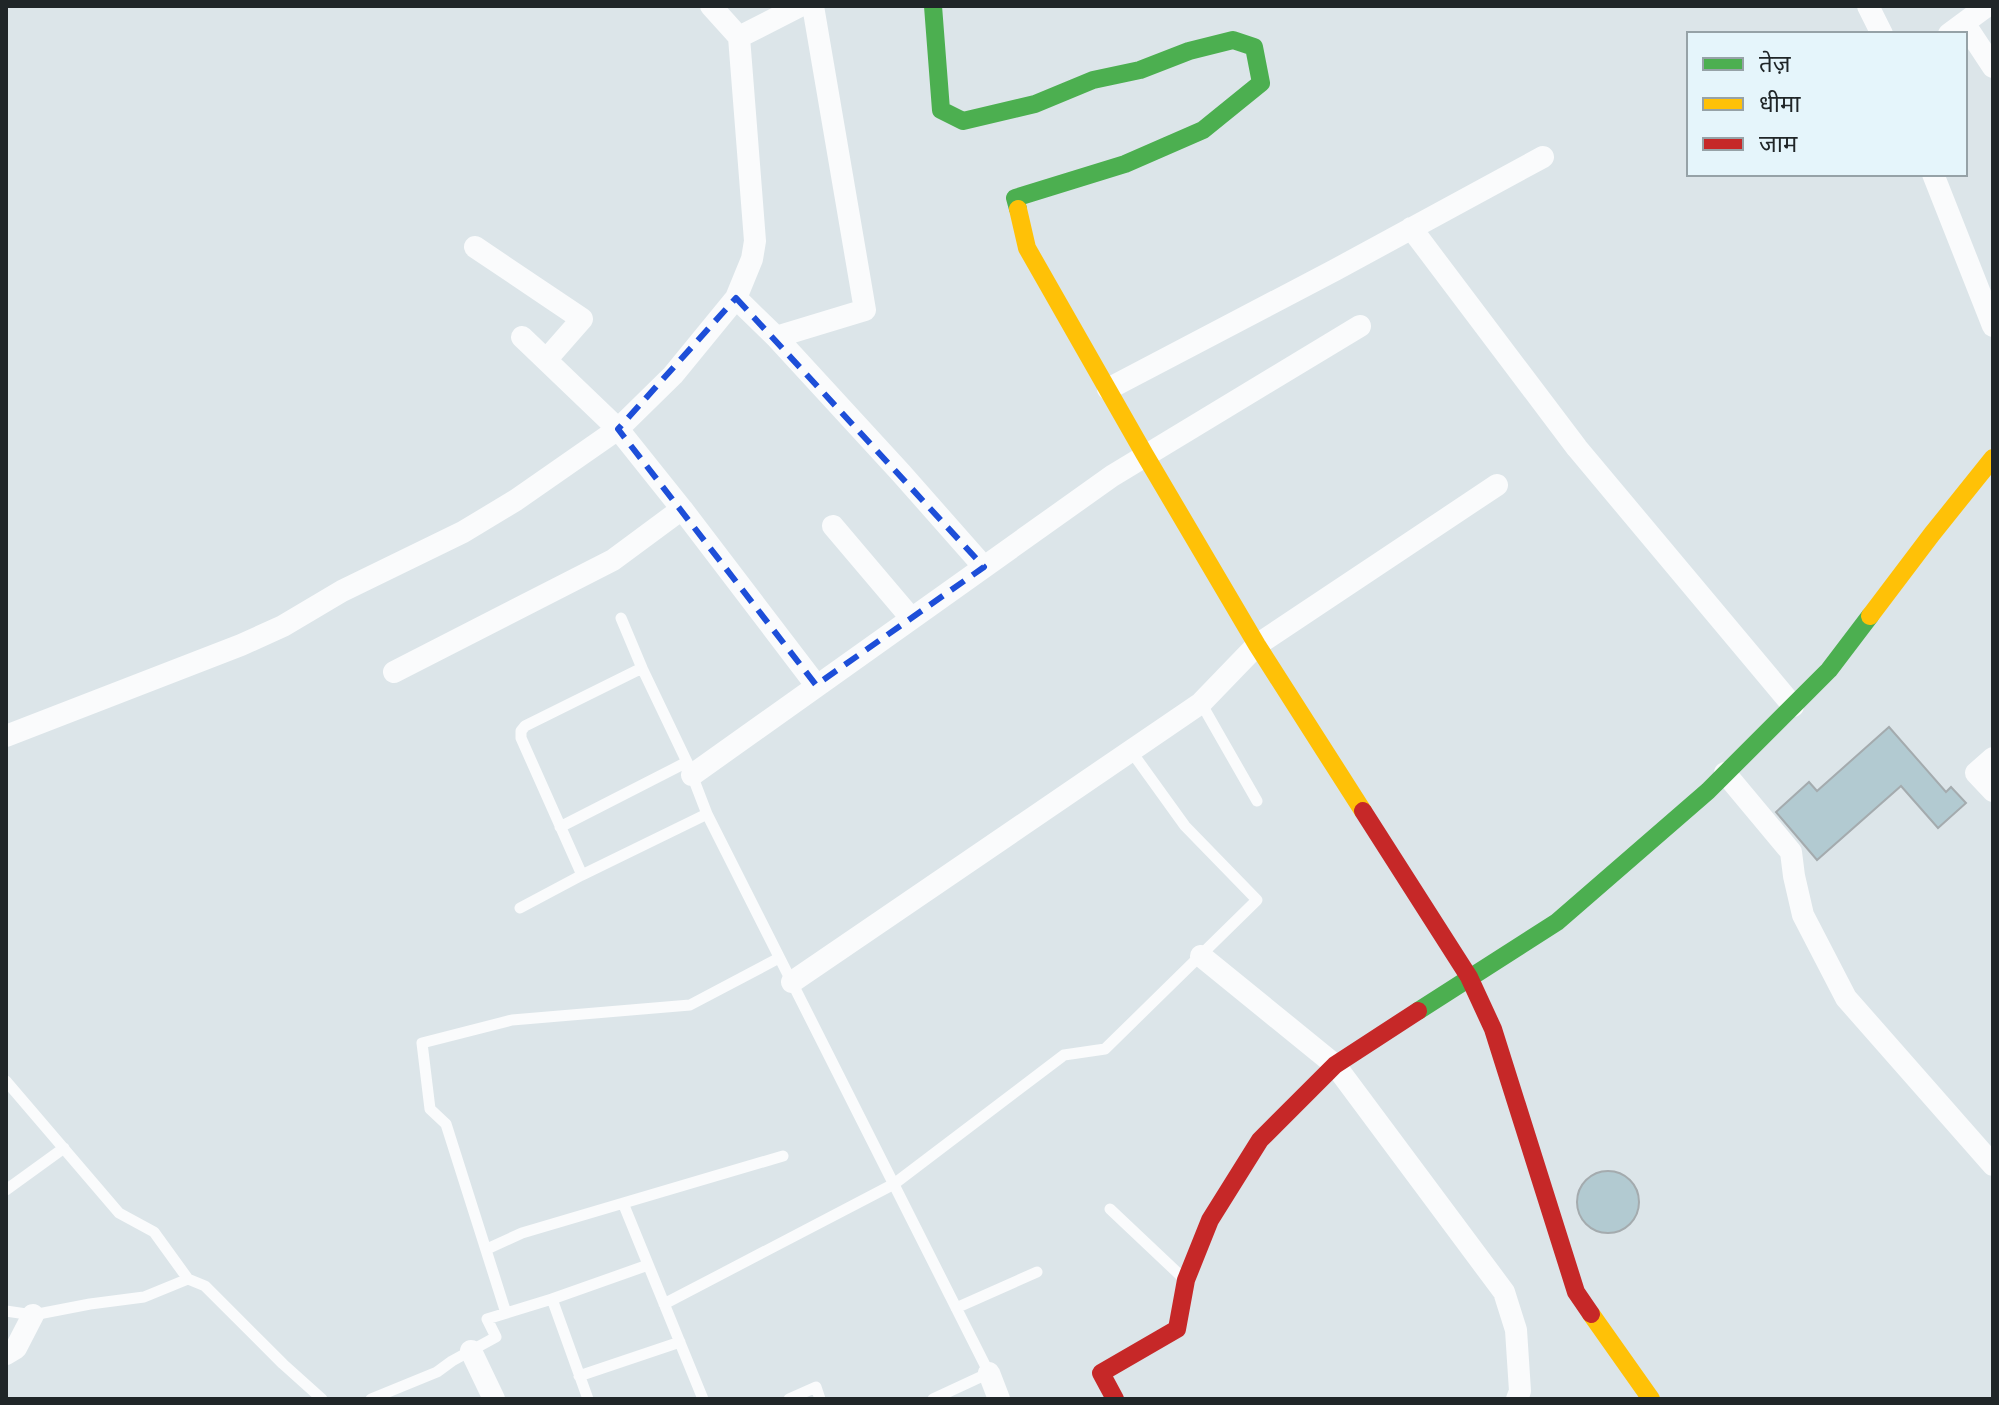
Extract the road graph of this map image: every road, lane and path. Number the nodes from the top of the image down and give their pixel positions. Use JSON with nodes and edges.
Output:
{"nodes":[{"id":1,"x":711,"y":6,"type":"edge"},
{"id":2,"x":800,"y":6,"type":"edge"},
{"id":3,"x":813,"y":6,"type":"edge"},
{"id":4,"x":933,"y":6,"type":"edge"},
{"id":5,"x":1868,"y":6,"type":"edge"},
{"id":6,"x":1987,"y":6,"type":"edge"},
{"id":7,"x":1956,"y":29,"type":"edge"},
{"id":8,"x":1881,"y":32,"type":"edge"},
{"id":9,"x":739,"y":37,"type":"junction"},
{"id":10,"x":1967,"y":40,"type":"edge"},
{"id":11,"x":1993,"y":67,"type":"edge"},
{"id":12,"x":1543,"y":157,"type":"dead end"},
{"id":13,"x":1934,"y":176,"type":"edge"},
{"id":14,"x":1411,"y":228,"type":"junction"},
{"id":15,"x":475,"y":247,"type":"dead end"},
{"id":16,"x":736,"y":298,"type":"junction"},
{"id":17,"x":1360,"y":326,"type":"dead end"},
{"id":18,"x":1993,"y":326,"type":"edge"},
{"id":19,"x":522,"y":337,"type":"dead end"},
{"id":20,"x":776,"y":337,"type":"junction"},
{"id":21,"x":546,"y":360,"type":"junction"},
{"id":22,"x":1108,"y":389,"type":"junction"},
{"id":23,"x":618,"y":429,"type":"junction"},
{"id":24,"x":1145,"y":455,"type":"junction"},
{"id":25,"x":1993,"y":458,"type":"edge"},
{"id":26,"x":1497,"y":485,"type":"dead end"},
{"id":27,"x":682,"y":509,"type":"junction"},
{"id":28,"x":833,"y":526,"type":"dead end"},
{"id":29,"x":984,"y":567,"type":"junction"},
{"id":30,"x":621,"y":618,"type":"dead end"},
{"id":31,"x":911,"y":618,"type":"junction"},
{"id":32,"x":1257,"y":645,"type":"junction"},
{"id":33,"x":642,"y":668,"type":"junction"},
{"id":34,"x":394,"y":672,"type":"dead end"},
{"id":35,"x":816,"y":685,"type":"junction"},
{"id":36,"x":1201,"y":703,"type":"junction"},
{"id":37,"x":1793,"y":706,"type":"junction"},
{"id":38,"x":6,"y":736,"type":"edge"},
{"id":39,"x":1131,"y":751,"type":"junction"},
{"id":40,"x":1993,"y":758,"type":"edge"},
{"id":41,"x":689,"y":768,"type":"junction"},
{"id":42,"x":1725,"y":773,"type":"junction"},
{"id":43,"x":1993,"y":791,"type":"edge"},
{"id":44,"x":1257,"y":801,"type":"dead end"},
{"id":45,"x":707,"y":814,"type":"junction"},
{"id":46,"x":560,"y":827,"type":"junction"},
{"id":47,"x":582,"y":875,"type":"junction"},
{"id":48,"x":520,"y":908,"type":"dead end"},
{"id":49,"x":1201,"y":956,"type":"junction"},
{"id":50,"x":779,"y":958,"type":"junction"},
{"id":51,"x":1469,"y":977,"type":"junction"},
{"id":52,"x":792,"y":982,"type":"junction"},
{"id":53,"x":1335,"y":1065,"type":"junction"},
{"id":54,"x":6,"y":1081,"type":"edge"},
{"id":55,"x":64,"y":1148,"type":"junction"},
{"id":56,"x":783,"y":1156,"type":"dead end"},
{"id":57,"x":1993,"y":1165,"type":"edge"},
{"id":58,"x":894,"y":1184,"type":"junction"},
{"id":59,"x":6,"y":1190,"type":"edge"},
{"id":60,"x":623,"y":1203,"type":"junction"},
{"id":61,"x":1110,"y":1209,"type":"dead end"},
{"id":62,"x":487,"y":1249,"type":"junction"},
{"id":63,"x":648,"y":1265,"type":"junction"},
{"id":64,"x":1037,"y":1272,"type":"dead end"},
{"id":65,"x":188,"y":1279,"type":"junction"},
{"id":66,"x":1186,"y":1280,"type":"junction"},
{"id":67,"x":552,"y":1299,"type":"junction"},
{"id":68,"x":664,"y":1304,"type":"junction"},
{"id":69,"x":956,"y":1308,"type":"junction"},
{"id":70,"x":6,"y":1311,"type":"edge"},
{"id":71,"x":506,"y":1313,"type":"junction"},
{"id":72,"x":33,"y":1315,"type":"junction"},
{"id":73,"x":680,"y":1342,"type":"junction"},
{"id":74,"x":471,"y":1351,"type":"junction"},
{"id":75,"x":6,"y":1354,"type":"edge"},
{"id":76,"x":989,"y":1373,"type":"junction"},
{"id":77,"x":579,"y":1376,"type":"junction"},
{"id":78,"x":322,"y":1399,"type":"edge"},
{"id":79,"x":371,"y":1399,"type":"edge"},
{"id":80,"x":494,"y":1399,"type":"edge"},
{"id":81,"x":588,"y":1399,"type":"edge"},
{"id":82,"x":703,"y":1399,"type":"edge"},
{"id":83,"x":789,"y":1399,"type":"edge"},
{"id":84,"x":820,"y":1399,"type":"edge"},
{"id":85,"x":933,"y":1399,"type":"edge"},
{"id":86,"x":999,"y":1399,"type":"edge"},
{"id":87,"x":1115,"y":1399,"type":"edge"},
{"id":88,"x":1517,"y":1399,"type":"edge"},
{"id":89,"x":1651,"y":1399,"type":"edge"}],
"edges":[{"from":1,"to":9,"type":"street"},
{"from":2,"to":9,"type":"street"},
{"from":3,"to":20,"type":"street"},
{"from":4,"to":22,"type":"street"},
{"from":5,"to":8,"type":"street"},
{"from":6,"to":7,"type":"street"},
{"from":9,"to":16,"type":"street"},
{"from":10,"to":11,"type":"street"},
{"from":12,"to":14,"type":"street"},
{"from":13,"to":18,"type":"street"},
{"from":14,"to":22,"type":"street"},
{"from":14,"to":37,"type":"street"},
{"from":15,"to":21,"type":"street"},
{"from":16,"to":20,"type":"street"},
{"from":16,"to":23,"type":"street"},
{"from":17,"to":24,"type":"street"},
{"from":19,"to":21,"type":"street"},
{"from":20,"to":29,"type":"street"},
{"from":21,"to":23,"type":"street"},
{"from":22,"to":24,"type":"street"},
{"from":23,"to":27,"type":"street"},
{"from":23,"to":38,"type":"street"},
{"from":24,"to":29,"type":"street"},
{"from":24,"to":32,"type":"street"},
{"from":25,"to":37,"type":"street"},
{"from":26,"to":32,"type":"street"},
{"from":27,"to":34,"type":"street"},
{"from":27,"to":35,"type":"street"},
{"from":28,"to":31,"type":"street"},
{"from":29,"to":31,"type":"street"},
{"from":30,"to":33,"type":"lane"},
{"from":31,"to":35,"type":"street"},
{"from":32,"to":36,"type":"street"},
{"from":32,"to":51,"type":"street"},
{"from":33,"to":41,"type":"lane"},
{"from":33,"to":46,"type":"lane"},
{"from":35,"to":41,"type":"street"},
{"from":36,"to":39,"type":"street"},
{"from":36,"to":44,"type":"lane"},
{"from":37,"to":42,"type":"street"},
{"from":39,"to":49,"type":"lane"},
{"from":39,"to":52,"type":"street"},
{"from":40,"to":43,"type":"street"},
{"from":41,"to":45,"type":"lane"},
{"from":41,"to":46,"type":"lane"},
{"from":42,"to":51,"type":"street"},
{"from":42,"to":57,"type":"street"},
{"from":45,"to":47,"type":"lane"},
{"from":45,"to":50,"type":"lane"},
{"from":46,"to":47,"type":"lane"},
{"from":47,"to":48,"type":"lane"},
{"from":49,"to":53,"type":"street"},
{"from":49,"to":58,"type":"lane"},
{"from":50,"to":52,"type":"lane"},
{"from":50,"to":62,"type":"lane"},
{"from":51,"to":53,"type":"street"},
{"from":51,"to":89,"type":"street"},
{"from":52,"to":58,"type":"lane"},
{"from":53,"to":66,"type":"street"},
{"from":53,"to":88,"type":"street"},
{"from":54,"to":55,"type":"lane"},
{"from":55,"to":59,"type":"lane"},
{"from":55,"to":65,"type":"lane"},
{"from":56,"to":60,"type":"lane"},
{"from":58,"to":68,"type":"lane"},
{"from":58,"to":69,"type":"lane"},
{"from":60,"to":62,"type":"lane"},
{"from":60,"to":63,"type":"lane"},
{"from":61,"to":66,"type":"lane"},
{"from":62,"to":71,"type":"lane"},
{"from":63,"to":67,"type":"lane"},
{"from":63,"to":68,"type":"lane"},
{"from":64,"to":69,"type":"lane"},
{"from":65,"to":72,"type":"lane"},
{"from":65,"to":78,"type":"lane"},
{"from":66,"to":87,"type":"street"},
{"from":67,"to":71,"type":"lane"},
{"from":67,"to":77,"type":"lane"},
{"from":68,"to":73,"type":"lane"},
{"from":69,"to":76,"type":"lane"},
{"from":70,"to":72,"type":"lane"},
{"from":71,"to":74,"type":"lane"},
{"from":72,"to":75,"type":"street"},
{"from":73,"to":77,"type":"lane"},
{"from":73,"to":82,"type":"lane"},
{"from":74,"to":79,"type":"lane"},
{"from":74,"to":80,"type":"street"},
{"from":76,"to":85,"type":"lane"},
{"from":76,"to":86,"type":"street"},
{"from":77,"to":81,"type":"lane"},
{"from":83,"to":84,"type":"lane"}]}
